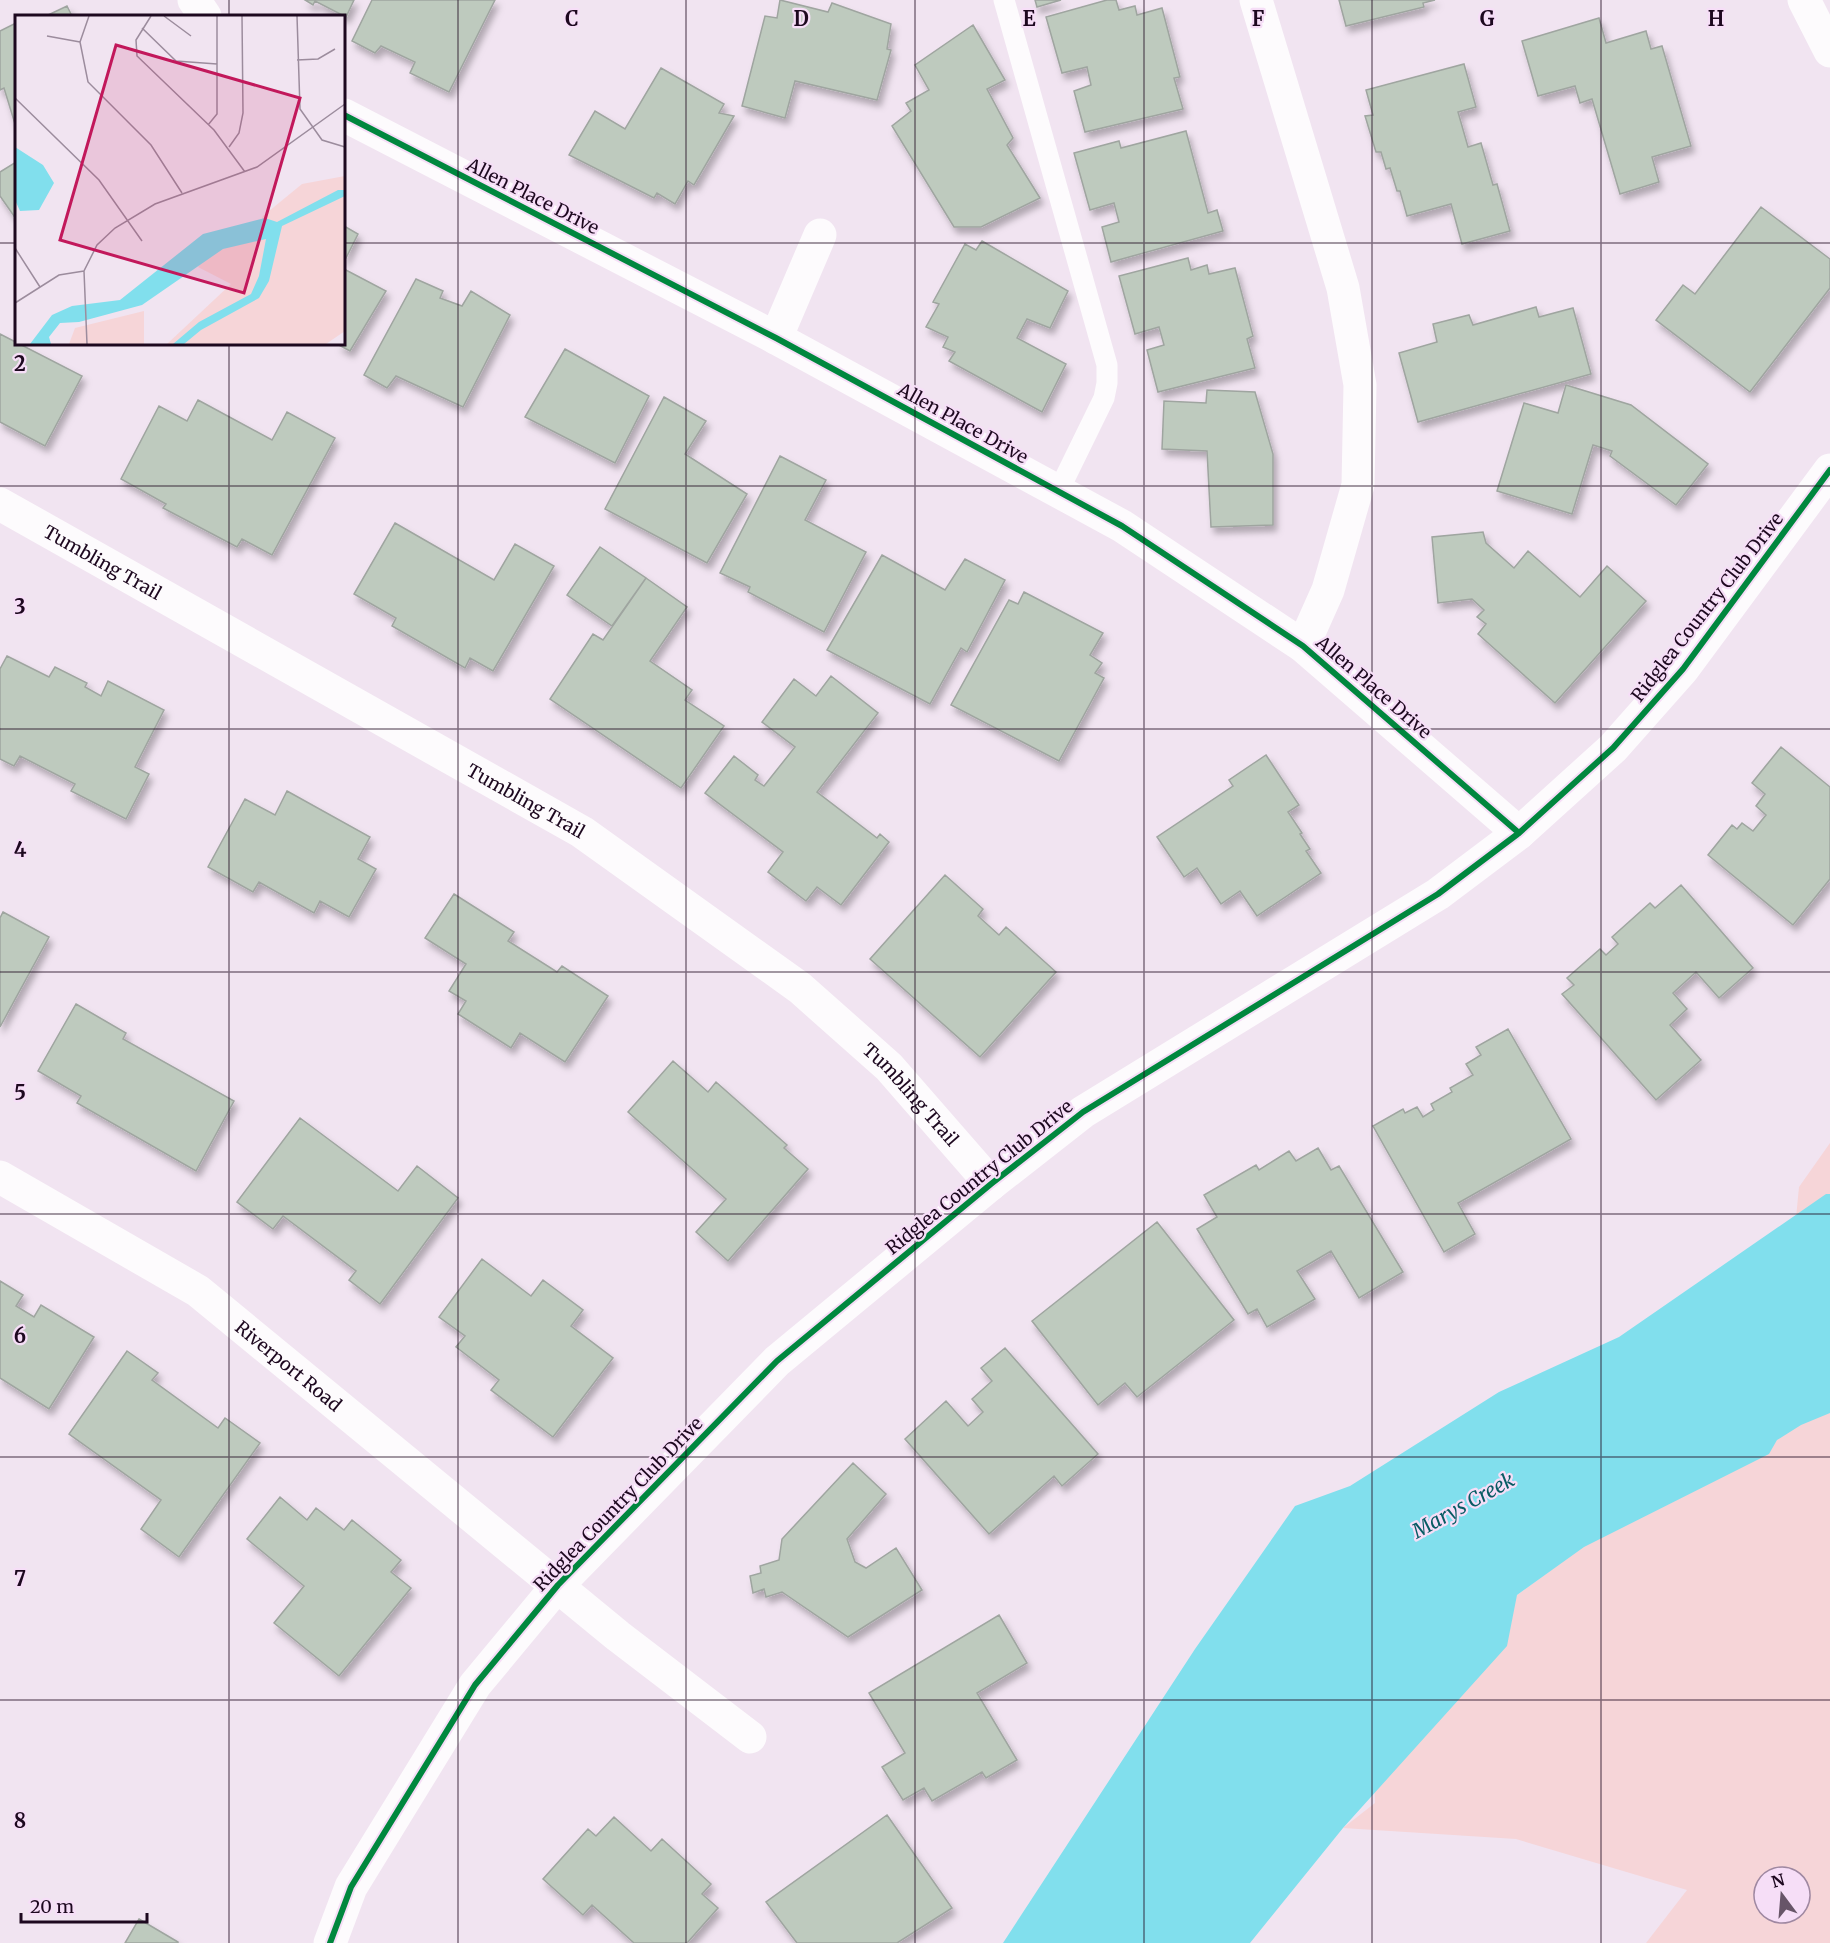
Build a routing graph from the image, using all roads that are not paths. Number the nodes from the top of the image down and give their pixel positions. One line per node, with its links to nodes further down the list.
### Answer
1 (195, 0): 5 (street)
2 (1004, 0): 11 (lane)
3 (1256, 0): 13 (street, Allen Place Drive)
4 (1804, 0): 6 (street)
5 (204, 15)
6 (1830, 51)
7 (345, 116): 9 (street, Allen Place Drive)
8 (820, 235): 9 (street)
9 (776, 338): 11 (street, Allen Place Drive)
10 (1830, 470): 14 (street, Ridglea Country Club Drive)
11 (1058, 492): 13 (street, Allen Place Drive)
12 (0, 504): 16 (street, Tumbling Trail)
13 (1304, 646): 14 (street, Allen Place Drive)
14 (1519, 833): 16 (street, Ridglea Country Club Drive)
15 (0, 1177): 17 (street, Riverport Road)
16 (991, 1184): 17 (street, Ridglea Country Club Drive)
17 (558, 1585): 18 (street, Ridglea Country Club Drive); 19 (street, Ridglea Country Club Drive)
18 (750, 1737)
19 (330, 1943)

